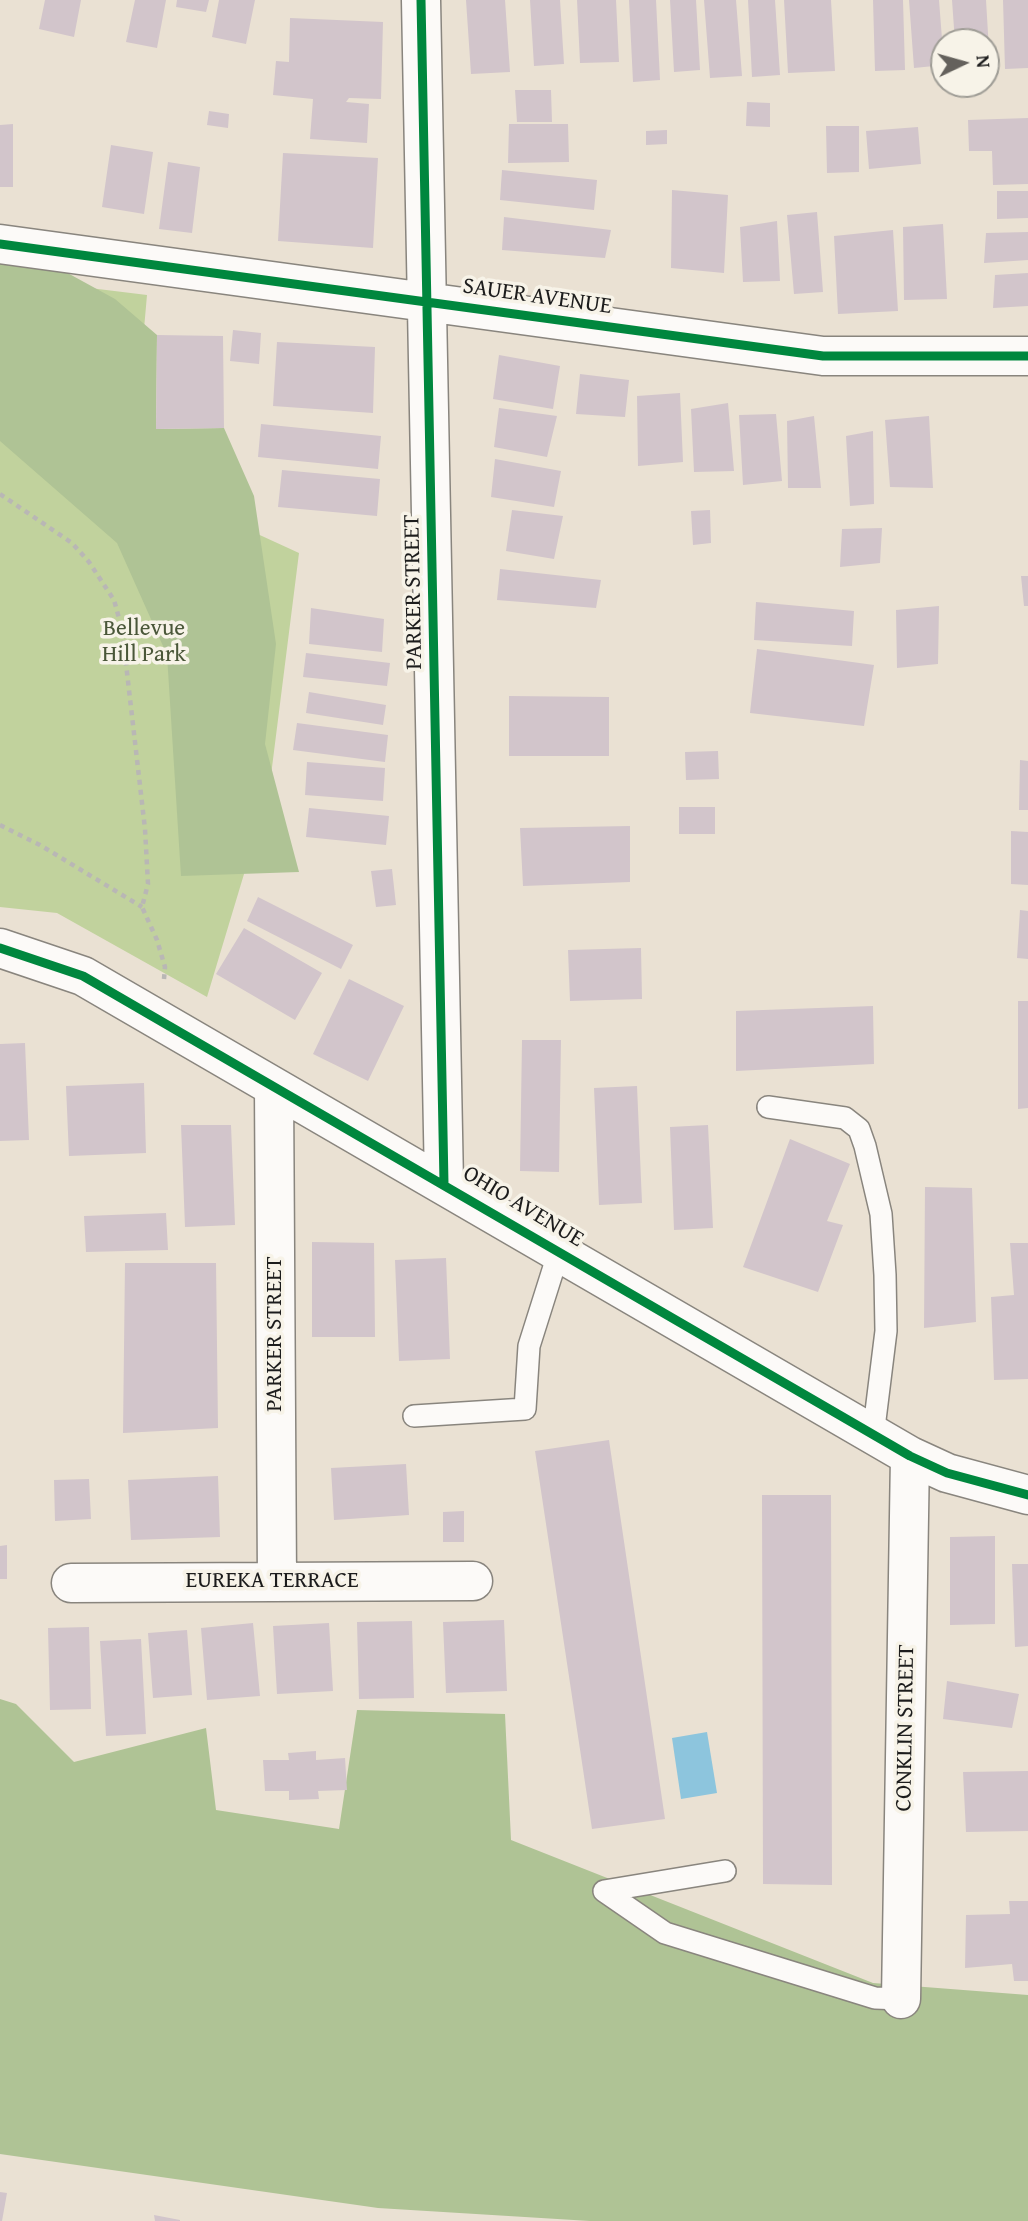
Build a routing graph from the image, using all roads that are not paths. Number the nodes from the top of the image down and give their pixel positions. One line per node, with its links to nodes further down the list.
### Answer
1 (421, 0): 3 (street, PARKER STREET)
2 (0, 244): 3 (street, SAUER AVENUE)
3 (428, 302): 4 (street, SAUER AVENUE); 8 (street, PARKER STREET)
4 (1028, 356)
5 (0, 948): 6 (street, OHIO AVENUE)
6 (274, 1088): 8 (street, OHIO AVENUE); 14 (street, PARKER STREET)
7 (768, 1107): 11 (lane)
8 (444, 1183): 9 (street, OHIO AVENUE)
9 (559, 1251): 10 (lane); 11 (street, OHIO AVENUE)
10 (414, 1416)
11 (873, 1436): 12 (street, OHIO AVENUE)
12 (910, 1456): 13 (street, OHIO AVENUE); 18 (street, CONKLIN STREET)
13 (1028, 1495)
14 (276, 1580): 15 (street, EUREKA TERRACE); 16 (street, EUREKA TERRACE)
15 (473, 1581)
16 (71, 1583)
17 (725, 1871): 18 (lane)
18 (901, 1999)

